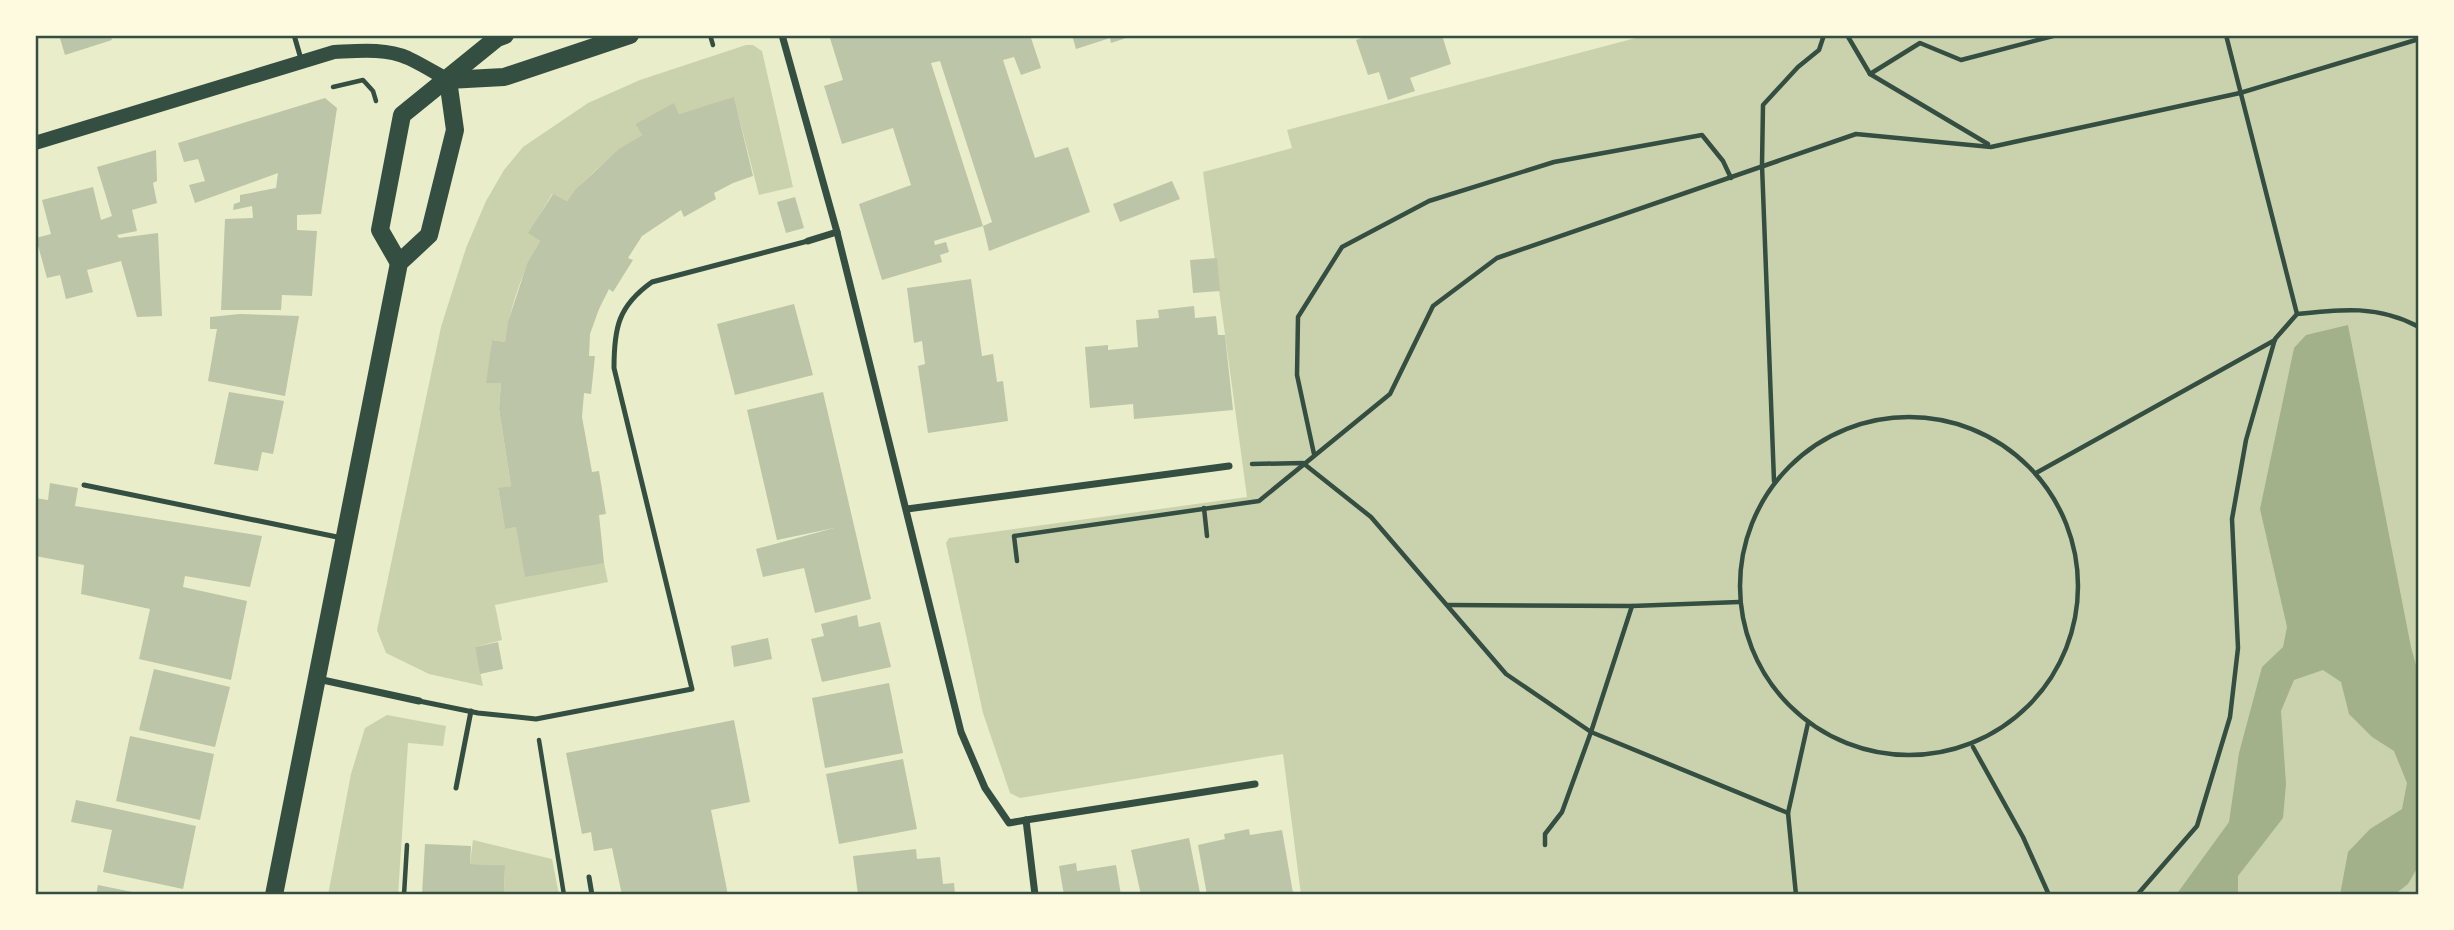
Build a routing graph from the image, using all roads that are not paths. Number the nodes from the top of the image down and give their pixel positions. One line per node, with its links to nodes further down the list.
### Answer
1 (293, 35): 5 (lane)
2 (505, 35): 6 (main road)
3 (630, 35): 6 (main road)
4 (782, 35): 8 (street)
5 (302, 62): 6 (main road); 7 (main road)
6 (447, 80): 10 (main road); 10 (main road)
7 (35, 143)
8 (837, 232): 9 (street); 13 (street)
9 (808, 241): 17 (lane)
10 (399, 263): 14 (main road)
11 (1229, 466): 13 (street)
12 (85, 485): 14 (lane)
13 (907, 509): 20 (street)
14 (345, 538): 15 (main road)
15 (317, 678): 16 (street); 22 (main road)
16 (419, 701): 17 (lane)
17 (471, 711): 19 (lane)
18 (1255, 784): 20 (street)
19 (456, 788)
20 (1026, 820): 24 (street)
21 (589, 877): 23 (lane)
22 (274, 895)
23 (592, 895)
24 (1035, 895)

